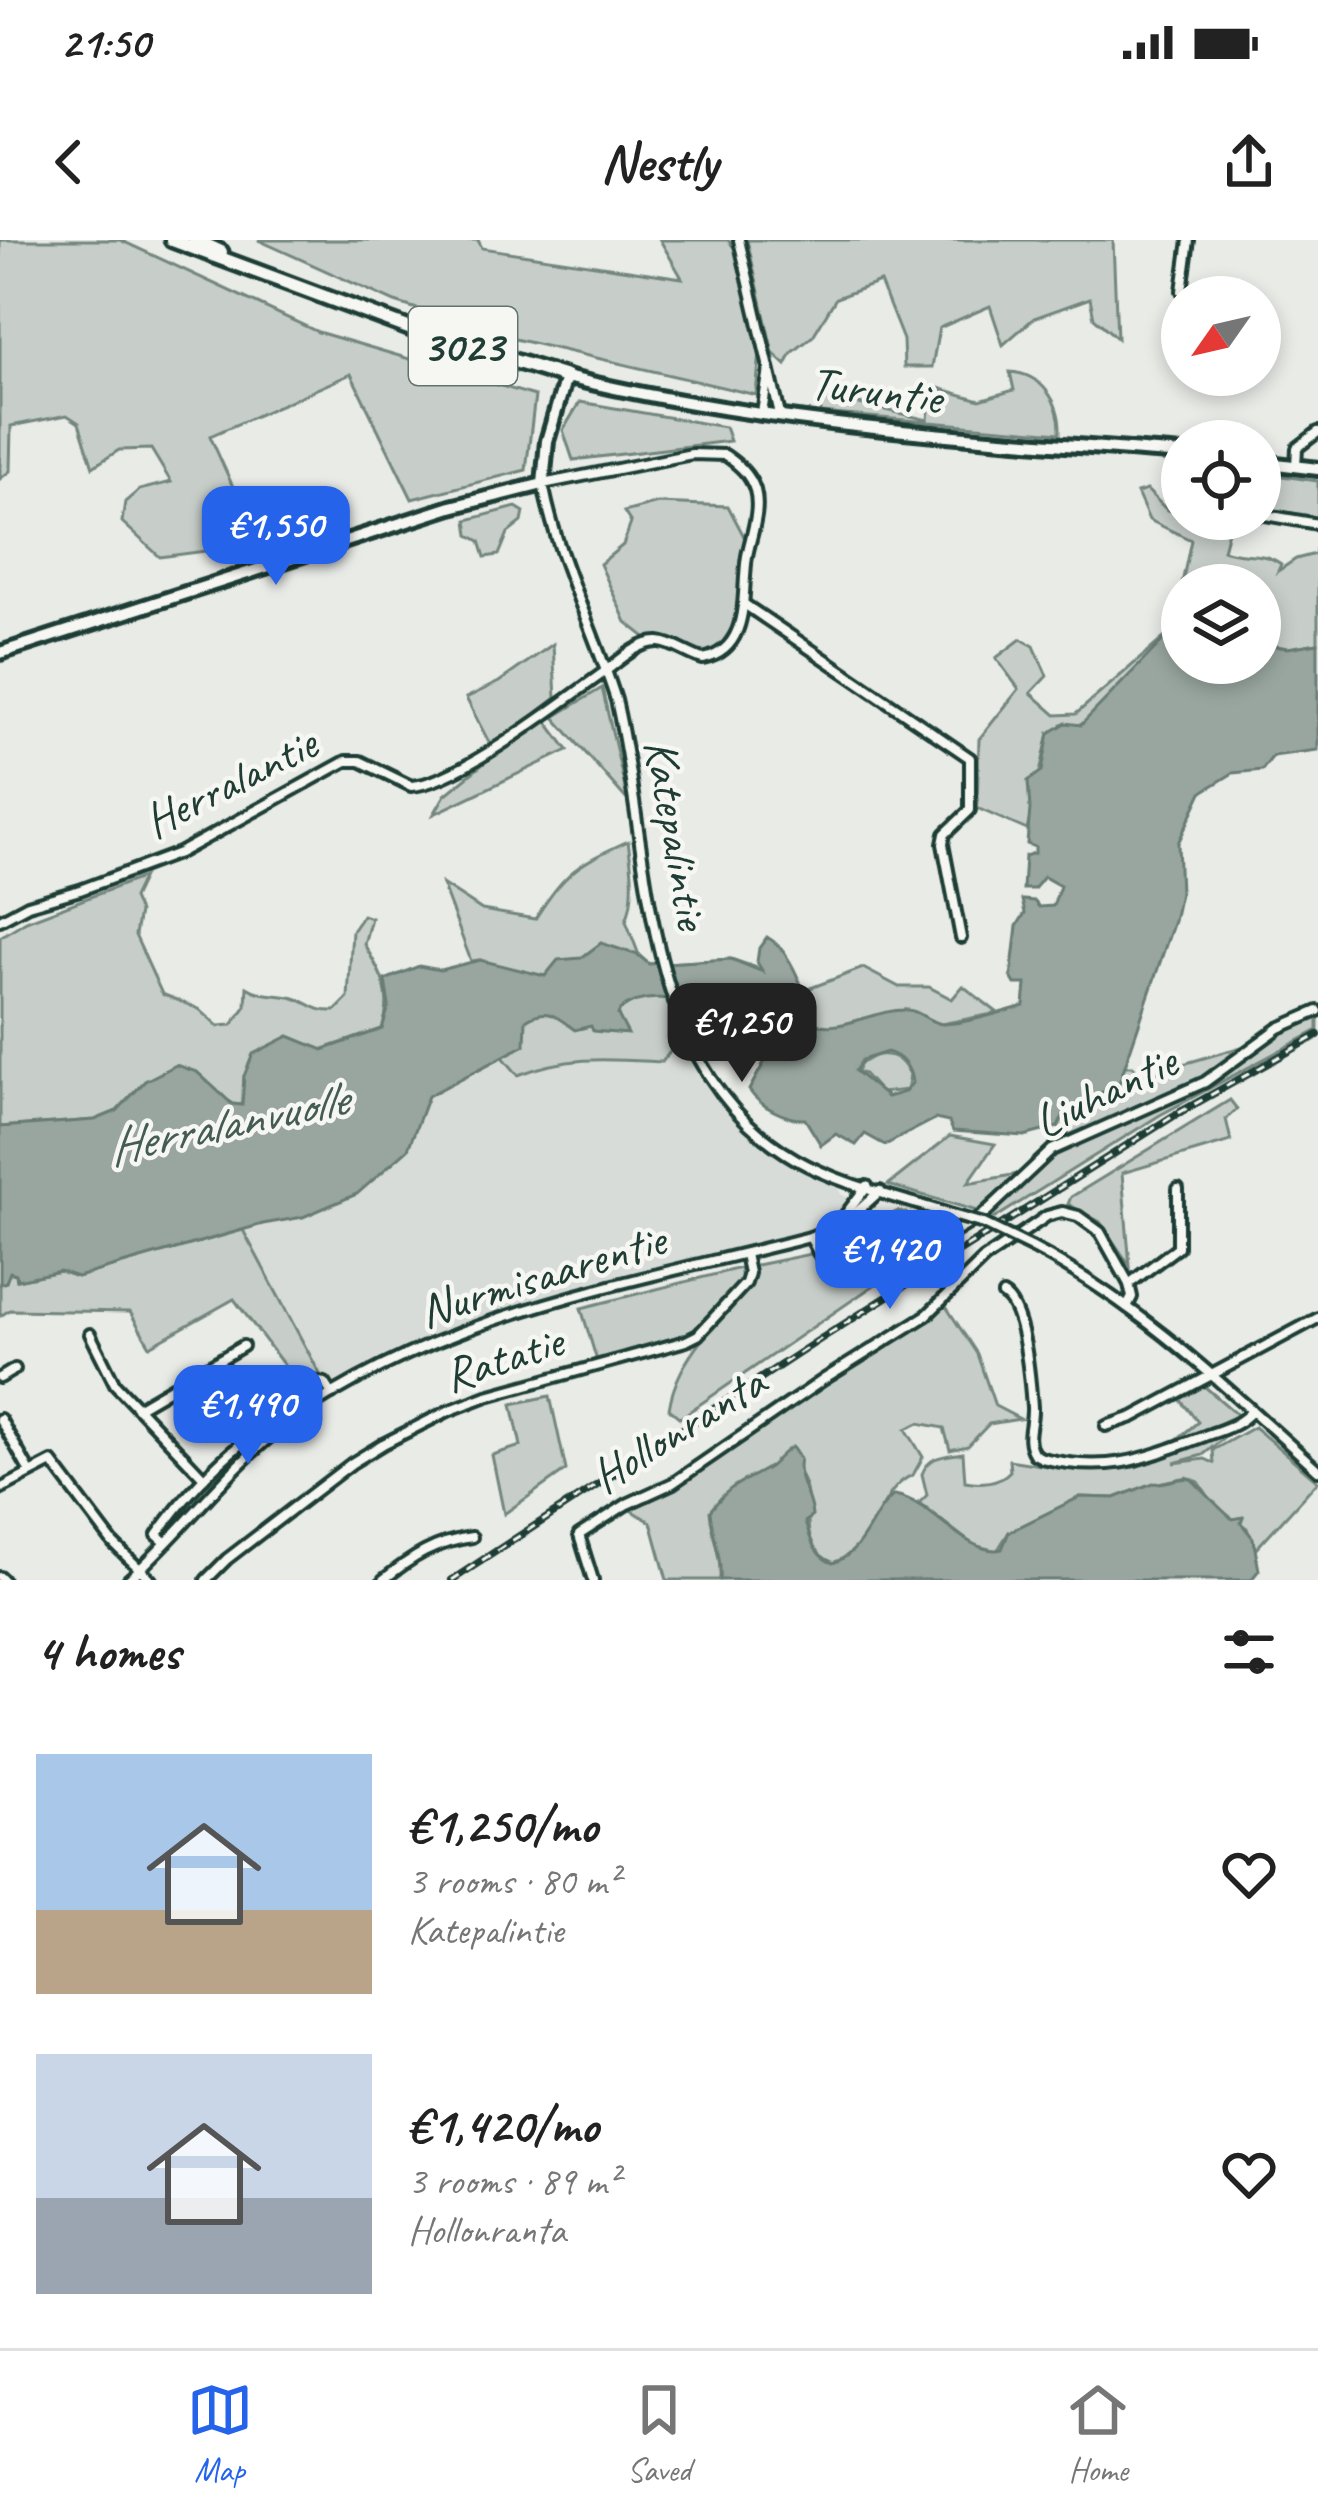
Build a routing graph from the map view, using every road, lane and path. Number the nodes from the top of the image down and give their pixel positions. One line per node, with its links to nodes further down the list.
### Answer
1 (172, 240): 6 (highway, 3023)
2 (195, 240): 6 (highway, 3023)
3 (1190, 240): 5 (street)
4 (744, 241): 7 (street)
5 (1184, 276)
6 (277, 278): 8 (highway, 3023)
7 (770, 368): 9 (street); 10 (street)
8 (566, 377): 9 (main road, Turuntie); 16 (main road, Katepalintie)
9 (762, 412): 10 (main road, Turuntie)
10 (780, 415): 12 (main road, Turuntie)
11 (1318, 433): 14 (street)
12 (1161, 452)
13 (1281, 464): 14 (main road)
14 (1296, 466): 15 (main road)
15 (1318, 470)
16 (543, 484): 19 (street); 20 (main road); 21 (street, Katepalintie)
17 (1281, 518): 18 (street)
18 (1318, 524)
19 (744, 604): 21 (street); 23 (street)
20 (0, 653)
21 (606, 671): 22 (street, Herralantie); 25 (street, Katepalintie)
22 (0, 920)
23 (962, 938)
24 (1318, 1011): 29 (street, Liuhantie)
25 (866, 1186): 27 (street, Katepalintie); 28 (street)
26 (1178, 1189): 31 (street)
27 (880, 1191): 28 (street, Nurmisaarentie); 33 (street, Katepalintie, bridge)
28 (838, 1226): 29 (street, Nurmisaarentie)
29 (810, 1237): 30 (street, Nurmisaarentie)
30 (745, 1254): 40 (street, Nurmisaarentie); 54 (street, Ratatie)
31 (1129, 1284): 33 (street); 56 (street, Hollonranta)
32 (1004, 1295): 42 (street)
33 (1127, 1307): 38 (street, Katepalintie)
34 (1318, 1318): 38 (street)
35 (90, 1334): 41 (street)
36 (243, 1346): 41 (street)
37 (16, 1369): 39 (street)
38 (1210, 1374): 42 (street, Katepalintie); 44 (street)
39 (0, 1378)
40 (332, 1394): 47 (street); 50 (street, Nurmisaarentie)
41 (136, 1408): 47 (street)
42 (1252, 1412): 45 (street, Katepalintie)
43 (0, 1419): 46 (street)
44 (1106, 1426)
45 (1318, 1470)
46 (30, 1472): 48 (street); 51 (street)
47 (204, 1478): 50 (street)
48 (0, 1489)
49 (472, 1537): 55 (street)
50 (165, 1543): 51 (street, Nurmisaarentie)
51 (140, 1569): 52 (street, Nurmisaarentie); 53 (street)
52 (128, 1580)
53 (151, 1580)
54 (206, 1580)
55 (383, 1580)
56 (593, 1580)

